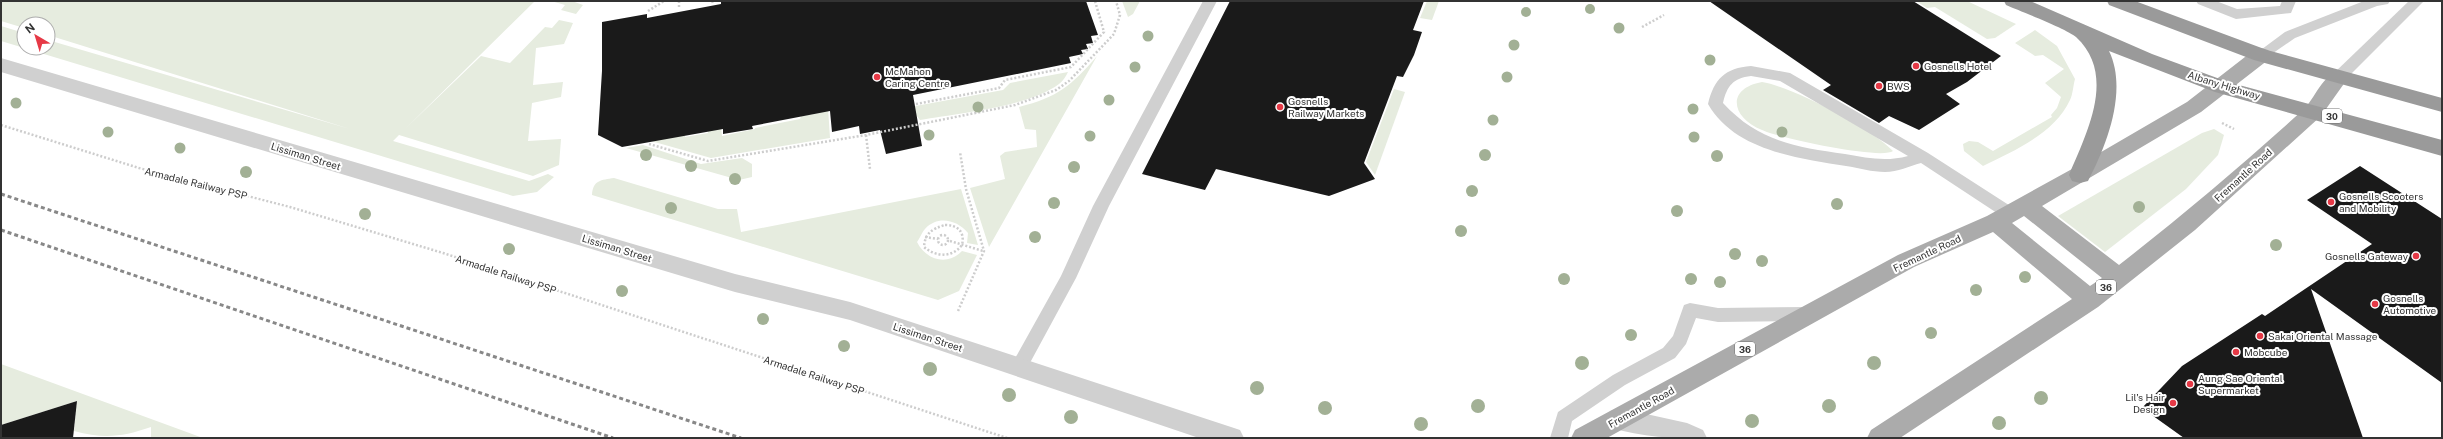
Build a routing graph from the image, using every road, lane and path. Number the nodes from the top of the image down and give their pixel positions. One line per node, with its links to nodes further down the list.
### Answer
1 (664, 1): 13 (path)
2 (679, 1): 12 (path)
3 (1095, 1): 21 (path)
4 (1116, 1): 27 (path)
5 (1210, 1): 44 (lane)
6 (2013, 1): 16 (highway, Albany Highway / 30)
7 (2116, 1): 17 (highway)
8 (2203, 1): 9 (lane)
9 (2289, 1)
10 (2377, 1): 17 (lane)
11 (2417, 1): 19 (lane)
12 (679, 9)
13 (648, 11)
14 (1664, 15): 15 (path)
15 (1642, 27)
16 (2082, 31): 20 (highway, Albany Highway / 30); 33 (highway)
17 (2261, 55): 19 (highway); 20 (main road, Fremantle Road / 36)
18 (1, 65): 44 (street, Lissiman Street)
19 (2338, 78): 22 (highway); 23 (main road, Fremantle Road / 36)
20 (2222, 87): 23 (highway, Albany Highway / 30); 33 (main road, Fremantle Road / 36)
21 (916, 104)
22 (2442, 105)
23 (2314, 111): 29 (highway, Albany Highway / 30); 40 (main road, Fremantle Road / 36)
24 (2215, 119): 26 (path)
25 (1, 125): 46 (path, Armadale Railway PSP)
26 (2234, 129)
27 (866, 135): 28 (path); 32 (path)
28 (649, 144)
29 (2442, 148)
30 (960, 152): 39 (path)
31 (1924, 157): 31 (lane); 34 (lane)
32 (870, 169)
33 (2080, 175): 34 (main road, Fremantle Road / 36)
34 (2009, 213): 40 (main road); 41 (main road); 43 (main road, Fremantle Road / 36)
35 (925, 237): 36 (path); 38 (path); 38 (path)
36 (938, 239): 37 (path); 37 (path)
37 (950, 241): 38 (path)
38 (962, 245): 39 (path)
39 (984, 251): 42 (path)
40 (2119, 278): 41 (main road, Fremantle Road / 36)
41 (2090, 300): 51 (main road, Fremantle Road / 36)
42 (958, 311)
43 (1808, 314): 45 (main road, Fremantle Road / 36); 48 (lane)
44 (1019, 367): 47 (street, Lissiman Street)
45 (1619, 419): 49 (main road, Fremantle Road / 36); 50 (street)
46 (1007, 438)
47 (1231, 438)
48 (1559, 438)
49 (1584, 438)
50 (1694, 438)
51 (1880, 438)

